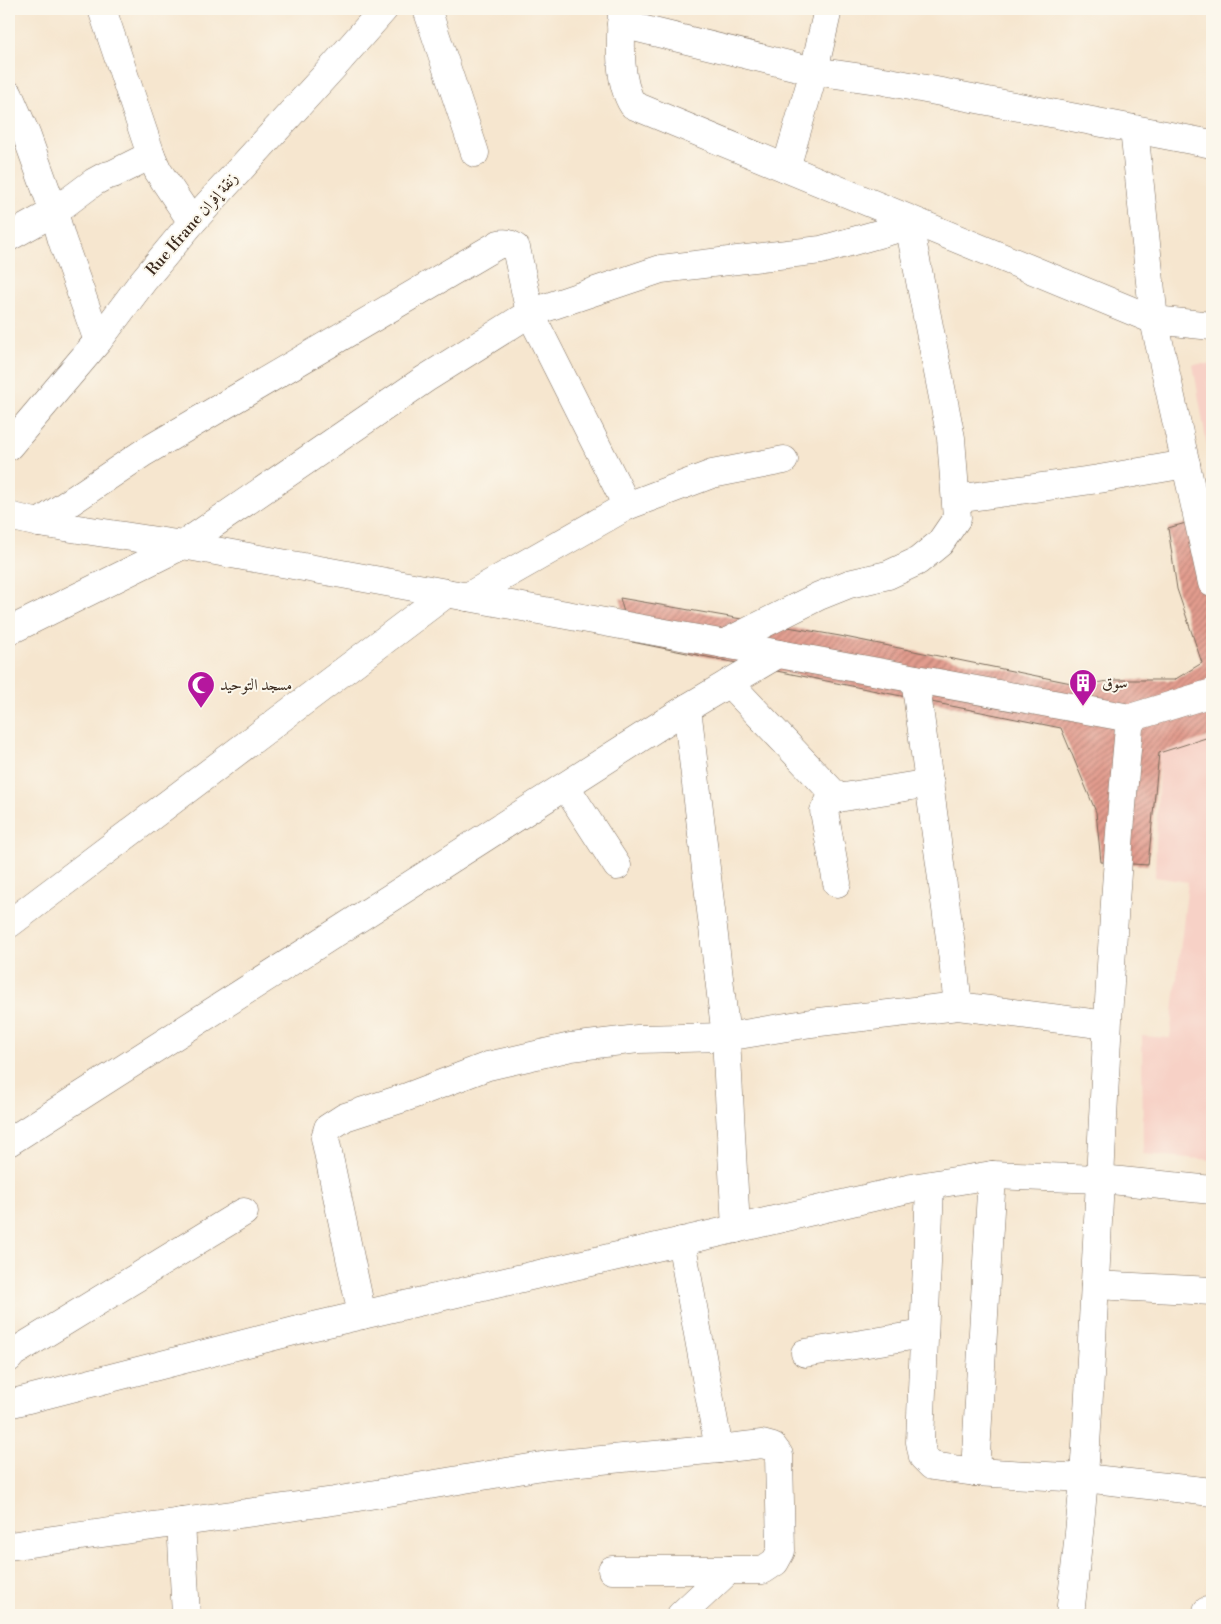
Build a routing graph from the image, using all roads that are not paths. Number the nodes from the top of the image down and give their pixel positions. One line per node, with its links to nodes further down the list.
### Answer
1 (102, 9): 11 (street)
2 (384, 9): 14 (street, Rue Ifrane زنقة إفران)
3 (427, 9): 10 (street)
4 (828, 9): 6 (street)
5 (622, 17): 6 (street); 12 (street)
6 (814, 70): 8 (street); 12 (street)
7 (9, 95): 13 (street)
8 (1134, 129): 9 (street); 18 (street)
9 (1212, 144)
10 (475, 153)
11 (151, 154): 13 (street); 14 (street)
12 (786, 168): 15 (street)
13 (54, 212): 16 (street); 20 (street)
14 (192, 222): 20 (street, Rue Ifrane زنقة إفران)
15 (914, 224): 17 (street); 18 (street); 24 (street)
16 (9, 237)
17 (530, 313): 25 (street); 27 (street); 28 (street)
18 (1154, 320): 19 (street); 23 (street)
19 (1212, 326)
20 (98, 341): 21 (street, Rue Ifrane زنقة إفران)
21 (9, 446)
22 (784, 460): 25 (street)
23 (1186, 464): 24 (street); 29 (street)
24 (956, 499): 32 (street)
25 (627, 506): 30 (street)
26 (9, 516): 27 (street)
27 (39, 523): 28 (street)
28 (183, 546): 30 (street); 31 (street)
29 (1212, 583)
30 (457, 595): 32 (street); 44 (street)
31 (9, 631)
32 (723, 644): 33 (street)
33 (778, 654): 34 (street); 35 (street)
34 (915, 679): 38 (street); 39 (street)
35 (729, 683): 37 (street); 41 (street)
36 (1212, 693): 38 (street)
37 (687, 708): 40 (street); 47 (street)
38 (1130, 718): 46 (street)
39 (930, 783): 41 (street); 45 (street)
40 (566, 787): 42 (street); 48 (street)
41 (838, 798): 43 (street)
42 (617, 866)
43 (837, 883)
44 (9, 924)
45 (958, 1006): 46 (street); 47 (street)
46 (1107, 1025): 50 (street)
47 (726, 1037): 54 (street); 58 (street)
48 (9, 1142)
49 (992, 1175): 50 (street); 51 (street); 64 (street)
50 (1101, 1179): 52 (street); 56 (street)
51 (930, 1186): 54 (street); 59 (street)
52 (1212, 1190)
53 (244, 1212): 61 (street)
54 (736, 1229): 55 (street)
55 (681, 1242): 58 (street); 63 (street)
56 (1095, 1285): 57 (street); 65 (street)
57 (1212, 1291)
58 (362, 1315): 62 (street)
59 (924, 1334): 60 (street); 64 (street)
60 (805, 1353)
61 (9, 1358)
62 (9, 1404)
63 (719, 1449): 67 (street); 70 (street)
64 (975, 1472): 65 (street)
65 (1084, 1478): 66 (street); 73 (street)
66 (1212, 1492)
67 (181, 1522): 68 (street); 71 (street)
68 (9, 1546)
69 (612, 1570): 70 (street)
70 (729, 1570): 72 (street)
71 (186, 1615)
72 (681, 1615)
73 (1070, 1615)

